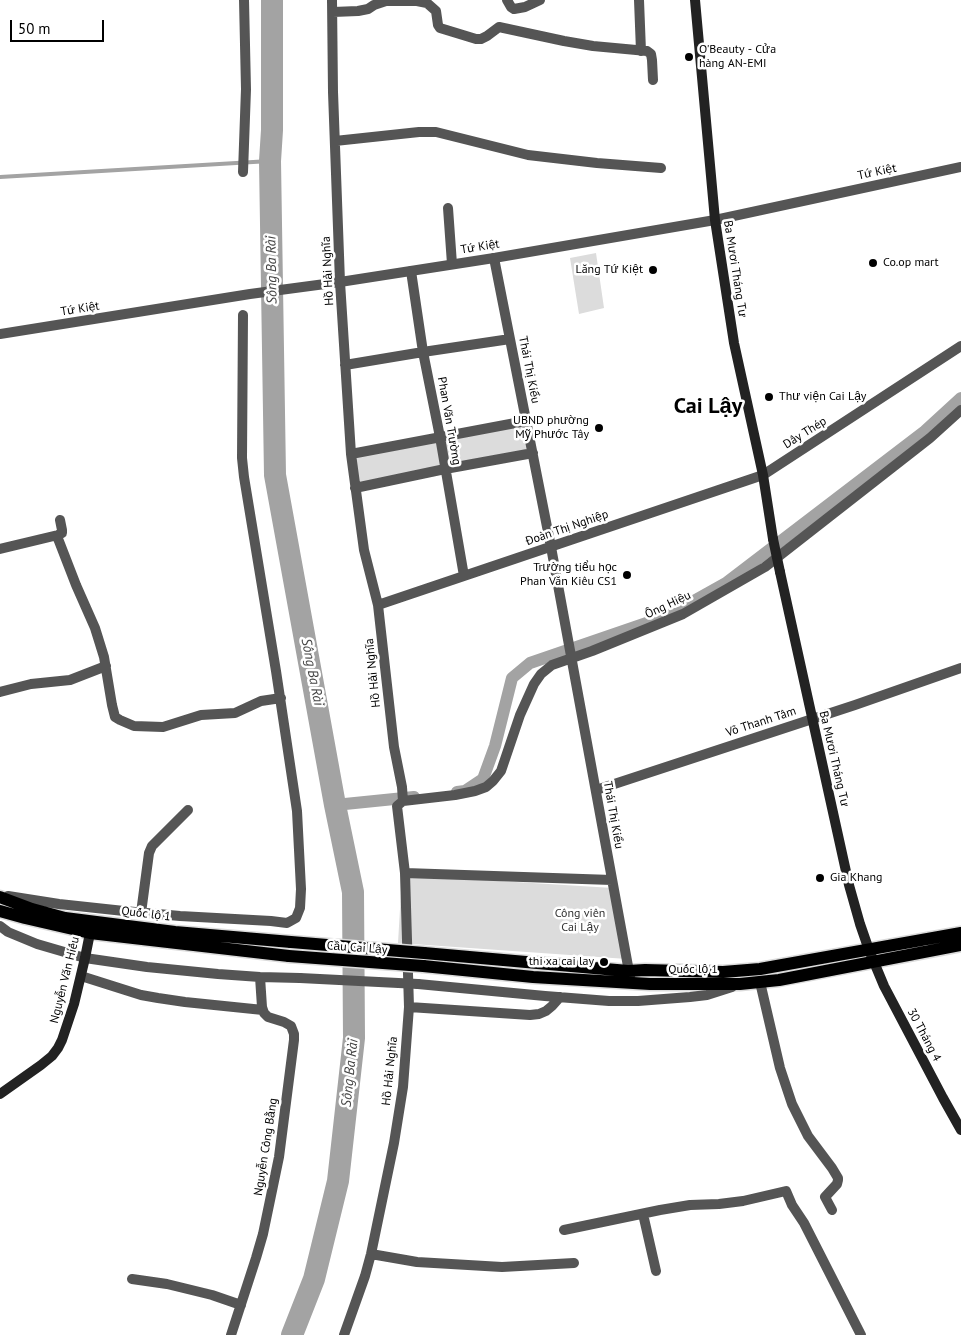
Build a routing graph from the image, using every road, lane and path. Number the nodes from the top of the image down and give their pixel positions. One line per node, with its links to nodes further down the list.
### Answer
1 (244, 0): 13 (street)
2 (332, 0): 7 (street, Hồ Hải Nghĩa)
3 (507, 0): 4 (street)
4 (540, 0)
5 (639, 0): 8 (street)
6 (695, 0): 15 (main road, Ba Mươi Tháng Tư)
7 (332, 12): 8 (street); 10 (street, Hồ Hải Nghĩa)
8 (641, 51): 9 (street)
9 (652, 80)
10 (335, 141): 12 (street); 19 (street, Hồ Hải Nghĩa)
11 (961, 167): 15 (street, Tứ Kiệt)
12 (662, 168)
13 (243, 172)
14 (448, 208): 17 (street)
15 (715, 220): 16 (street, Tứ Kiệt); 32 (main road, Ba Mươi Tháng Tư)
16 (494, 258): 17 (street, Tứ Kiệt); 22 (street, Thái Thị Kiểu)
17 (452, 264): 18 (street, Tứ Kiệt)
18 (411, 271): 19 (street, Tứ Kiệt); 24 (street, Phan Văn Trường)
19 (340, 282): 21 (street, Tứ Kiệt); 25 (street, Hồ Hải Nghĩa)
20 (243, 315): 44 (street)
21 (0, 334)
22 (510, 339): 24 (street); 27 (street, Thái Thị Kiểu)
23 (961, 346): 32 (street, Dây Thép)
24 (423, 352): 25 (street); 28 (street, Phan Văn Trường)
25 (345, 366): 30 (street, Hồ Hải Nghĩa)
26 (961, 410): 40 (street, Ông Hiệu)
27 (526, 421): 28 (street); 29 (street, Thái Thị Kiểu)
28 (440, 437): 30 (street); 31 (street, Phan Văn Trường)
29 (533, 453): 31 (street); 36 (street, Thái Thị Kiểu)
30 (351, 454): 33 (street, Hồ Hải Nghĩa)
31 (445, 469): 33 (street); 38 (street, Phan Văn Trường)
32 (763, 475): 36 (street, Đoàn Thị Nghiệp); 45 (main road, Ba Mươi Tháng Tư, bridge)
33 (355, 488): 39 (street, Hồ Hải Nghĩa)
34 (60, 520): 35 (street)
35 (57, 536): 37 (street); 41 (street)
36 (551, 547): 38 (street, Đoàn Thị Nghiệp); 40 (street, Thái Thị Kiểu)
37 (0, 550)
38 (464, 576): 39 (street, Đoàn Thị Nghiệp)
39 (378, 605): 47 (street, Hồ Hải Nghĩa)
40 (572, 656): 46 (street, Thái Thị Kiểu); 47 (street, Ông Hiệu)
41 (106, 666): 43 (street); 44 (street)
42 (961, 668): 45 (street, Võ Thanh Tâm)
43 (0, 692)
44 (280, 698): 53 (street)
45 (812, 719): 46 (street, Võ Thanh Tâm); 59 (main road, Ba Mươi Tháng Tư)
46 (596, 790): 50 (street, Thái Thị Kiểu)
47 (403, 801): 49 (street, Hồ Hải Nghĩa)
48 (188, 810): 53 (street)
49 (405, 873): 50 (street); 70 (street, Hồ Hải Nghĩa)
50 (612, 880): 65 (street, Thái Thị Kiểu)
51 (0, 896): 53 (street); 57 (main road, Quốc lộ 1)
52 (0, 911): 55 (main road)
53 (141, 913)
54 (0, 926): 61 (street)
55 (90, 933): 61 (main road, Nguyễn Văn Hiếu); 63 (main road, Cầu Cai Lậy, bridge)
56 (961, 933): 59 (main road, Quốc lộ 1)
57 (291, 942): 60 (main road, Cầu Cai Lậy, bridge)
58 (961, 945): 62 (main road, Quốc lộ 1)
59 (869, 950): 62 (main road, 30 Tháng 4); 65 (main road, Quốc lộ 1)
60 (424, 953): 65 (main road, Quốc lộ 1)
61 (86, 958): 64 (main road, Nguyễn Văn Hiếu); 66 (street)
62 (874, 962): 67 (main road, Quốc lộ 1); 73 (main road, 30 Tháng 4)
63 (422, 966): 65 (main road, Quốc lộ 1)
64 (81, 976): 71 (street); 72 (main road, Nguyễn Văn Hiếu)
65 (630, 976): 68 (main road, Quốc lộ 1)
66 (260, 977): 69 (street, bridge); 71 (street)
67 (760, 982): 68 (main road, Quốc lộ 1); 74 (street)
68 (740, 984): 69 (street)
69 (560, 997): 70 (street)
70 (409, 1008): 77 (street, Hồ Hải Nghĩa)
71 (263, 1010): 81 (street, Nguyễn Công Bằng)
72 (0, 1094)
73 (961, 1130)
74 (832, 1210)
75 (643, 1214): 76 (street); 79 (street); 84 (street)
76 (564, 1230)
77 (371, 1254): 78 (street); 83 (street, Hồ Hải Nghĩa)
78 (574, 1263)
79 (656, 1271)
80 (132, 1279): 81 (street)
81 (241, 1305): 82 (street, Nguyễn Công Bằng)
82 (231, 1335)
83 (344, 1335)
84 (861, 1335)

